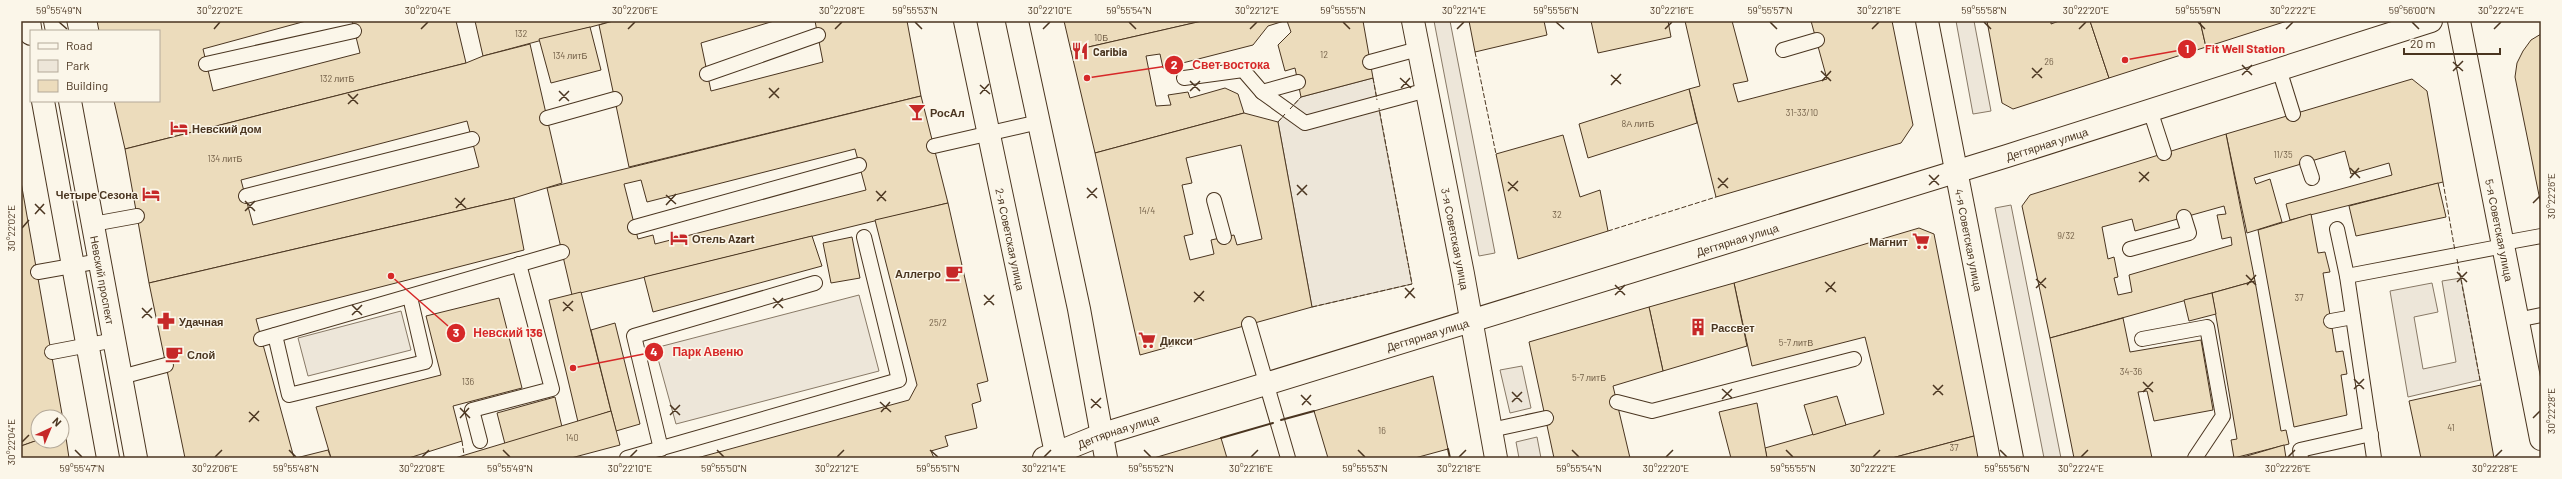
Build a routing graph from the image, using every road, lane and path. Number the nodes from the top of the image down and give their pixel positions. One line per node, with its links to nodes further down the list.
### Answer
1 (965, 21): 27 (street, 2-я Советская улица)
2 (1017, 21): 26 (street)
3 (1413, 21): 10 (street, 3-я Советская улица)
4 (1926, 21): 33 (street, 4-я Советская улица)
5 (2431, 21): 14 (street, Дегтярная улица)
6 (2459, 21): 45 (street, 5-я Советская улица)
7 (354, 31): 13 (lane)
8 (818, 35): 15 (lane)
9 (1816, 40): 11 (lane)
10 (1418, 49): 12 (lane); 18 (street, 3-я Советская улица)
11 (1783, 50)
12 (1370, 62)
13 (206, 64)
14 (2279, 69): 23 (street, Дегтярная улица); 24 (lane)
15 (707, 74)
16 (1184, 78): 19 (lane)
17 (1298, 82): 19 (lane)
18 (1427, 90): 19 (lane); 59 (street, 3-я Советская улица)
19 (1262, 92)
20 (615, 99): 25 (lane)
21 (43, 102): 50 (street)
22 (70, 102): 39 (street, Невский проспект)
23 (2150, 110): 30 (lane); 33 (street, Дегтярная улица)
24 (2293, 114)
25 (547, 118)
26 (1039, 122): 27 (lane); 75 (street)
27 (989, 132): 29 (lane); 80 (street, 2-я Советская улица)
28 (472, 139): 35 (lane)
29 (934, 146)
30 (2164, 154)
31 (2307, 163): 34 (lane)
32 (860, 166): 40 (lane)
33 (1957, 171): 59 (street, Дегтярная улица); 87 (street, 4-я Советская улица)
34 (2312, 178)
35 (246, 196)
36 (1214, 200): 44 (lane)
37 (137, 216): 39 (lane)
38 (2184, 217): 46 (lane)
39 (93, 224): 48 (street, Невский проспект)
40 (635, 227)
41 (2337, 229): 52 (lane)
42 (2541, 236): 45 (lane)
43 (864, 237): 79 (lane)
44 (1224, 237)
45 (2503, 245): 52 (lane); 57 (street, 5-я Советская улица)
46 (2130, 250)
47 (562, 252): 49 (lane)
48 (100, 261): 50 (lane); 64 (street, Невский проспект)
49 (519, 264): 54 (lane); 78 (lane)
50 (73, 266): 51 (lane); 65 (street)
51 (38, 272)
52 (2347, 276): 56 (lane)
53 (815, 283): 79 (lane)
54 (410, 297): 61 (lane); 61 (lane)
55 (2541, 315): 57 (lane)
56 (2353, 317): 58 (lane); 76 (lane)
57 (2518, 320): 70 (street, 5-я Советская улица)
58 (2331, 321)
59 (1470, 322): 71 (street, Дегтярная улица); 74 (street, 3-я Советская улица)
60 (1249, 324): 71 (lane)
61 (275, 335): 62 (lane)
62 (261, 339)
63 (2142, 339): 88 (lane)
64 (115, 340): 65 (lane); 69 (street, Невский проспект)
65 (88, 345): 66 (lane); 81 (street)
66 (52, 352)
67 (1854, 359): 72 (lane)
68 (166, 365): 69 (lane)
69 (121, 377): 82 (street, Невский проспект)
70 (2535, 378): 77 (street, 5-я Советская улица)
71 (1266, 385): 75 (street, Дегтярная улица); 85 (lane)
72 (1617, 402)
73 (1546, 418): 74 (lane)
74 (1491, 430): 86 (street, 3-я Советская улица)
75 (1103, 434): 80 (street, Дегтярная улица); 84 (street)
76 (2371, 434): 89 (lane); 90 (lane)
77 (2541, 439)
78 (480, 441)
79 (661, 449): 83 (lane)
80 (1052, 457)
81 (108, 458)
82 (136, 458)
83 (627, 458)
84 (1106, 458)
85 (1288, 458)
86 (1496, 458)
87 (2012, 458)
88 (2195, 458)
89 (2301, 458)
90 (2374, 458)

